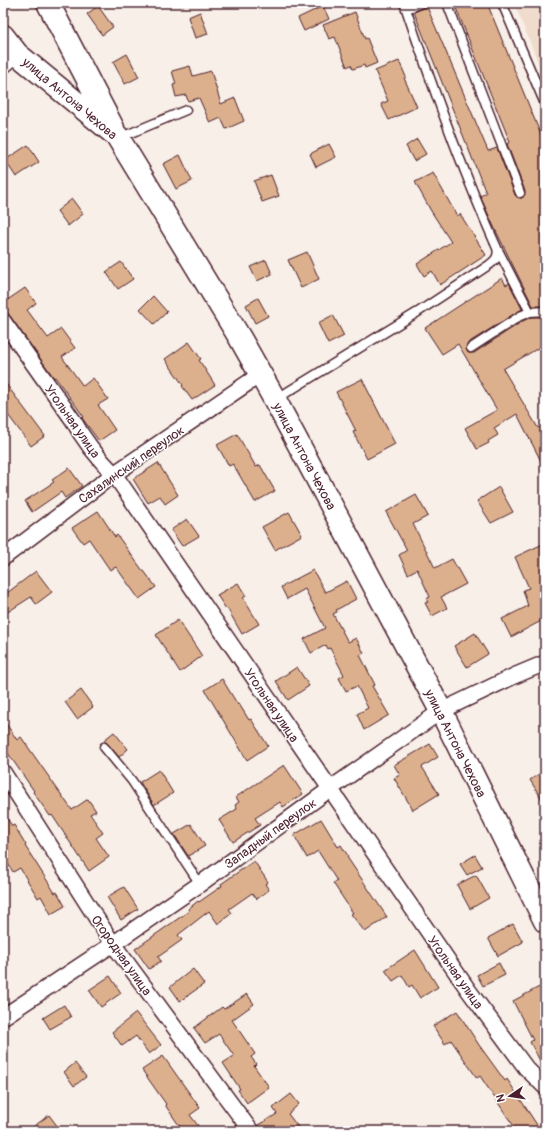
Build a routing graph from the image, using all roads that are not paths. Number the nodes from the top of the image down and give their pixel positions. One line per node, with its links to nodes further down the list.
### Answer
1 (422, 3): 5 (lane)
2 (447, 3): 11 (lane)
3 (502, 3): 8 (lane)
4 (52, 6): 10 (street)
5 (405, 6): 12 (lane)
6 (3, 36): 7 (street, улица Антона Чехова)
7 (10, 60): 10 (street, улица Антона Чехова)
8 (545, 104)
9 (186, 110): 10 (lane)
10 (118, 137): 17 (street, улица Антона Чехова)
11 (520, 193)
12 (497, 248): 14 (lane); 18 (lane)
13 (545, 311): 14 (lane)
14 (530, 312): 16 (lane)
15 (3, 322): 19 (street, Угольная улица)
16 (471, 348)
17 (261, 374): 18 (street, улица Антона Чехова); 19 (street, Сахалинский переулок)
18 (275, 400): 22 (street, улица Антона Чехова)
19 (114, 474): 20 (street, Сахалинский переулок); 25 (street, Угольная улица)
20 (3, 558)
21 (545, 663): 22 (street, Западный переулок)
22 (441, 711): 25 (street, Западный переулок); 27 (street, улица Антона Чехова)
23 (104, 747): 26 (lane)
24 (3, 772): 28 (street, Огородная улица)
25 (330, 789): 26 (street, Западный переулок); 30 (street, Угольная улица)
26 (200, 884): 28 (street, Западный переулок)
27 (545, 921)
28 (113, 944): 29 (street, Западный переулок); 31 (street, Огородная улица)
29 (3, 1017)
30 (545, 1087)
31 (251, 1131)

